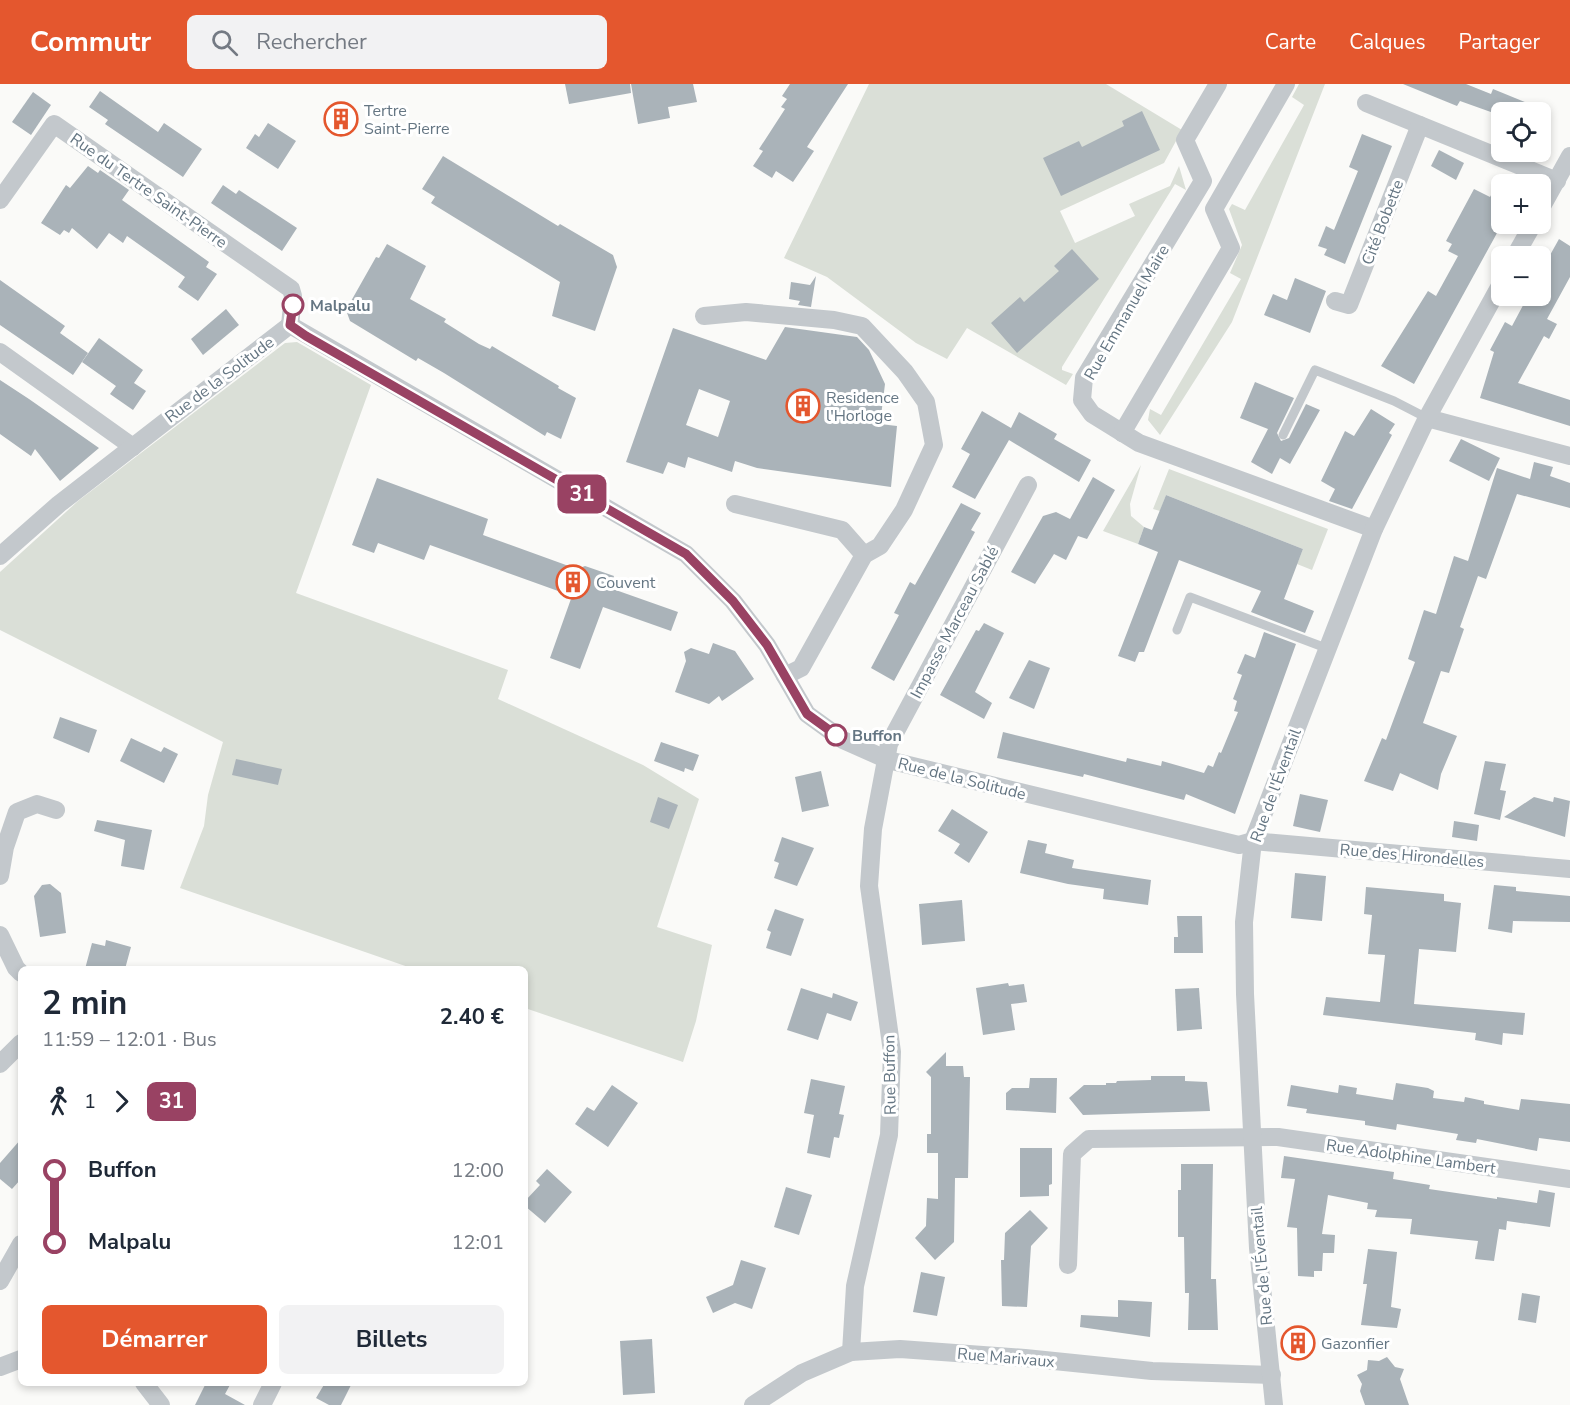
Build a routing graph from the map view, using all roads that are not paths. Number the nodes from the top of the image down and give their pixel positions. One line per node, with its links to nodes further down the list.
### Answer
1 (1218, 84): 6 (street)
2 (1286, 84): 10 (street)
3 (1366, 103): 4 (street)
4 (1420, 125): 7 (street); 11 (street, Cité Bobette)
5 (1570, 156): 7 (street)
6 (1203, 181): 10 (street); 17 (street, Rue Emmanuel Maire)
7 (1557, 181): 8 (street)
8 (1551, 191)
9 (0, 200): 14 (street, Rue du Tertre Saint-Pierre)
10 (1215, 209): 17 (street)
11 (1335, 301)
12 (1491, 302): 16 (street, Rue de l'Éventail)
13 (704, 316): 24 (street)
14 (290, 325): 19 (street, Rue de la Solitude); 28 (street, Rue de la Solitude)
15 (0, 352): 19 (street)
16 (1427, 418): 18 (lane); 20 (street); 23 (street, Rue de l'Éventail)
17 (1122, 433): 23 (street, Rue Emmanuel Maire)
18 (1283, 435)
19 (133, 447): 25 (street, Rue de la Solitude)
20 (1570, 456)
21 (1028, 485): 29 (street, Impasse Marceau Sablé)
22 (735, 504): 24 (street)
23 (1374, 528): 27 (street, Rue de l'Éventail)
24 (864, 555): 28 (street)
25 (0, 556)
26 (1177, 630): 27 (lane)
27 (1326, 648): 31 (street, Rue de l'Éventail)
28 (784, 676): 29 (street, Rue de la Solitude)
29 (888, 760): 31 (street, Rue de la Solitude); 43 (street, Rue Buffon)
30 (56, 810): 33 (street)
31 (1253, 841): 32 (street, Rue des Hirondelles); 38 (street, Rue de l'Éventail)
32 (1570, 869)
33 (0, 876)
34 (0, 935): 35 (street)
35 (18, 970)
36 (18, 1046): 37 (street)
37 (0, 1064)
38 (1252, 1138): 39 (street, Rue Adolphine Lambert); 41 (street, Rue Adolphine Lambert); 44 (street, Rue de l'Éventail)
39 (1570, 1179)
40 (18, 1249): 42 (street)
41 (1068, 1265)
42 (0, 1281)
43 (851, 1352): 44 (street, Rue Marivaux); 50 (street, Rue Marivaux)
44 (1272, 1375): 47 (street, Rue de l'Éventail)
45 (146, 1386): 48 (street)
46 (272, 1386): 49 (street)
47 (1273, 1404)
48 (161, 1405)
49 (262, 1405)
50 (753, 1405)

